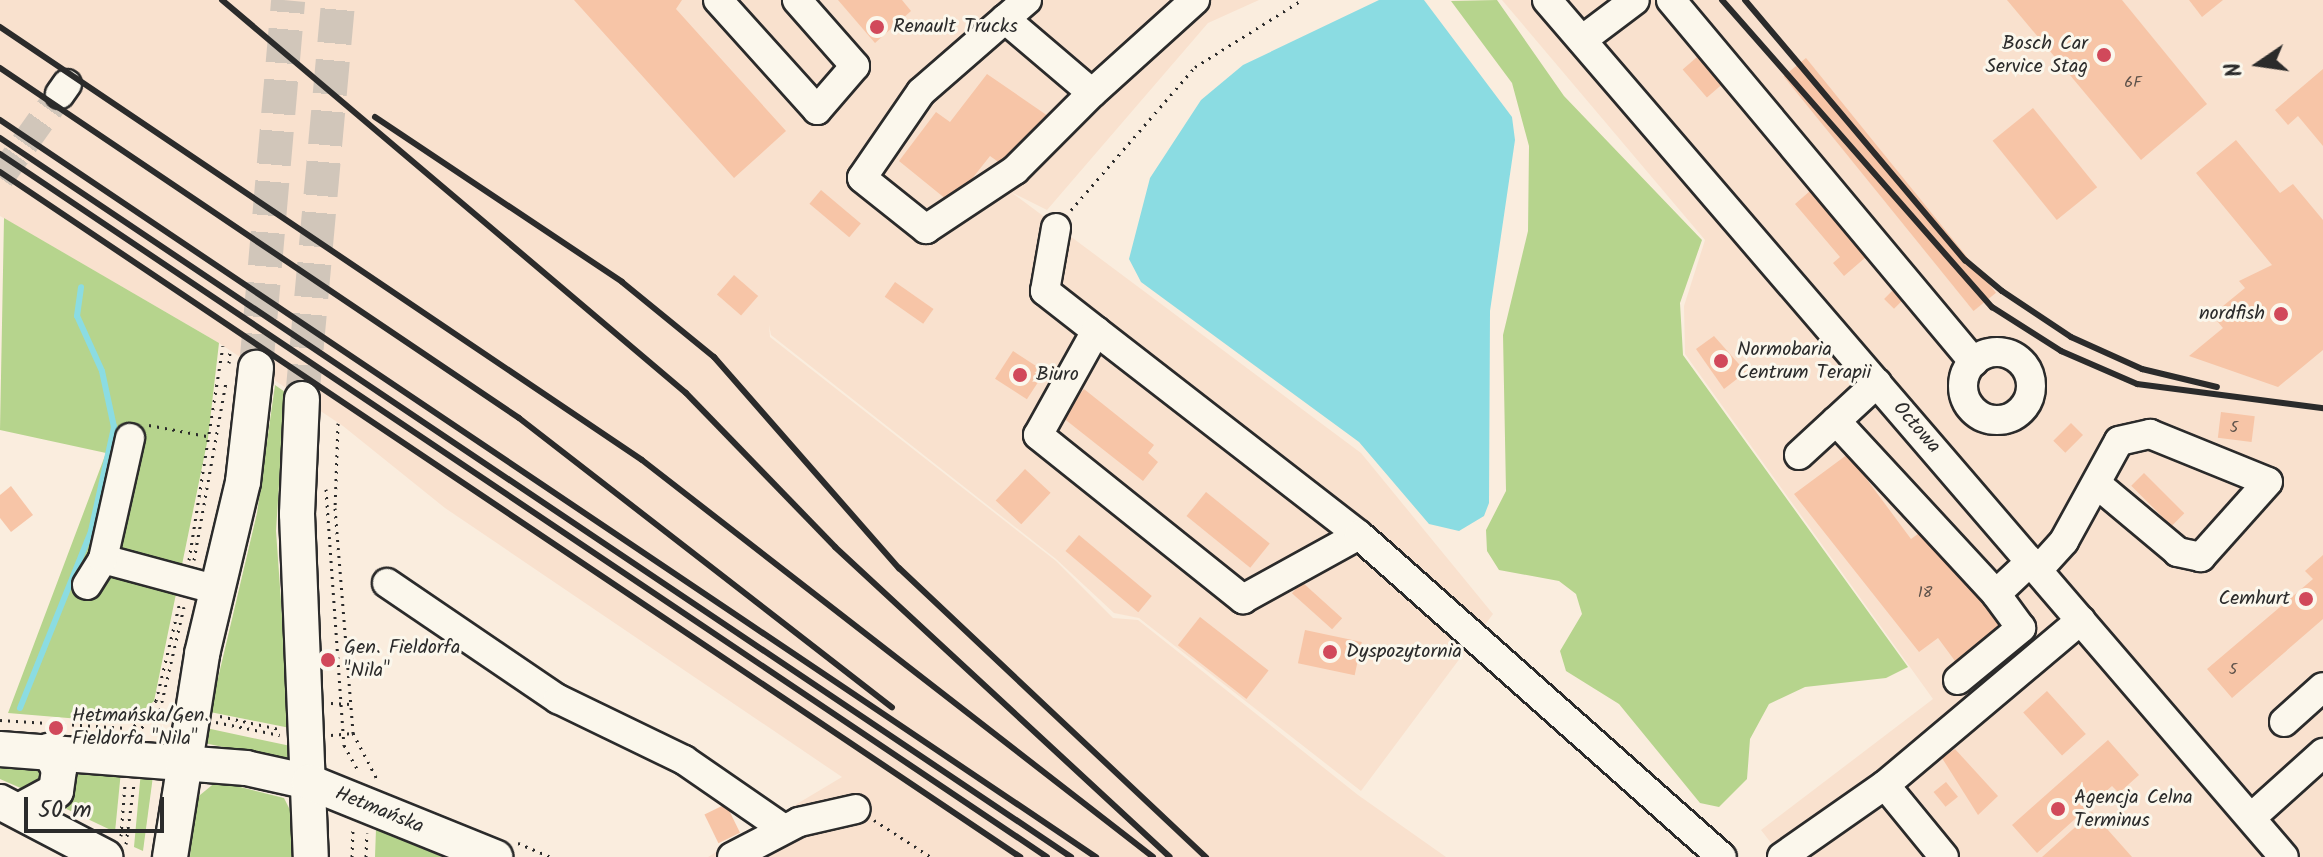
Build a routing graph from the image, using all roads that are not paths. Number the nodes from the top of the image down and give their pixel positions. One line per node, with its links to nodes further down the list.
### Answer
1 (718, 0): 2 (street)
2 (797, 0)
3 (1027, 0): 8 (street)
4 (1195, 0): 10 (street)
5 (1547, 0): 9 (street, Octowa)
6 (1635, 0): 9 (street)
7 (1671, 0): 14 (street)
8 (1005, 19): 10 (street); 10 (street)
9 (1582, 40): 15 (street, Octowa)
10 (1092, 93)
11 (1056, 228): 12 (street)
12 (1096, 331): 21 (street); 21 (street)
13 (243, 360): 26 (main road)
14 (1974, 362)
15 (1877, 383): 17 (street); 23 (street, Octowa)
16 (316, 408): 36 (main road)
17 (1836, 421): 19 (street); 27 (street)
18 (130, 438): 22 (street)
19 (1799, 455)
20 (2098, 485): 20 (street); 23 (street)
21 (1359, 535): 47 (street)
22 (103, 559): 25 (street); 26 (street)
23 (2034, 566): 27 (street); 28 (street, Octowa)
24 (387, 583): 41 (street)
25 (87, 585)
26 (197, 585): 35 (main road)
27 (1996, 594): 29 (street)
28 (2081, 620): 37 (street); 40 (street, Octowa)
29 (1958, 680)
30 (2323, 687): 31 (street)
31 (2284, 722)
32 (0, 749): 33 (main road, Hetmańska)
33 (49, 751): 35 (main road, Hetmańska); 38 (main road)
34 (2323, 753): 40 (street)
35 (183, 761): 36 (main road, Hetmańska); 43 (main road)
36 (309, 782): 44 (main road); 45 (main road, Hetmańska)
37 (1885, 785): 48 (street); 49 (street)
38 (10, 807): 42 (main road)
39 (856, 809): 41 (street)
40 (2252, 817): 50 (street, Octowa)
41 (784, 829): 46 (street)
42 (111, 852)
43 (170, 857)
44 (311, 857)
45 (495, 857)
46 (732, 857)
47 (1722, 857)
48 (1782, 857)
49 (1944, 857)
50 (2284, 857)

